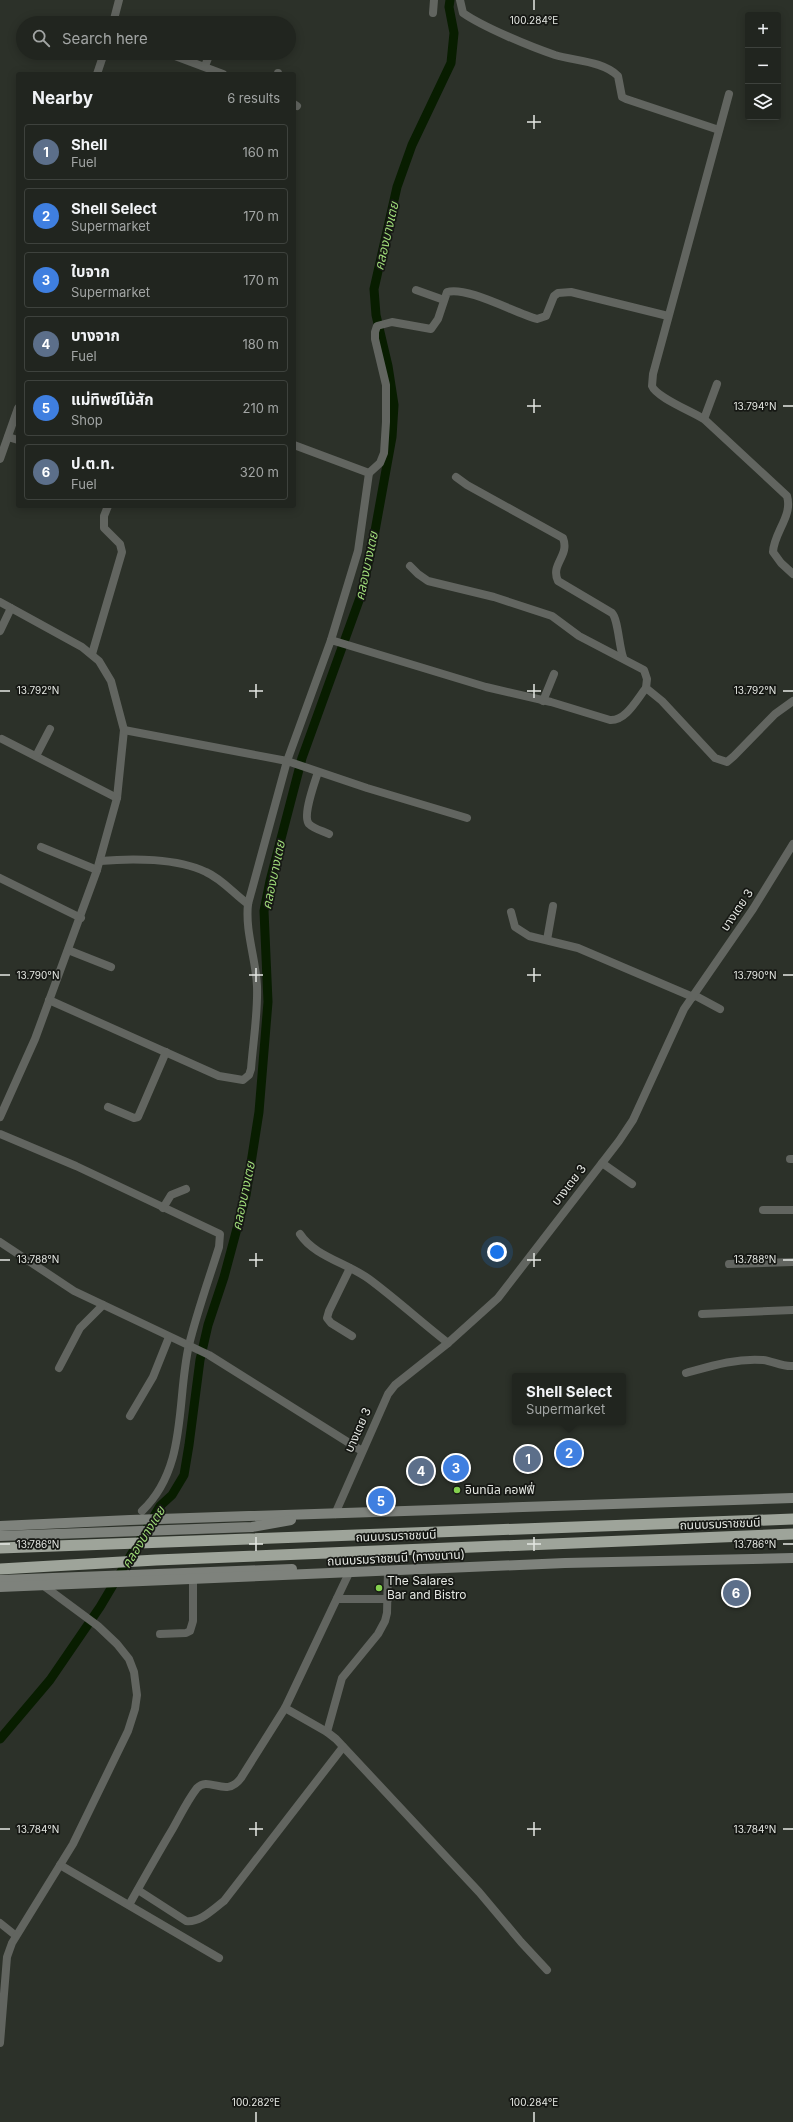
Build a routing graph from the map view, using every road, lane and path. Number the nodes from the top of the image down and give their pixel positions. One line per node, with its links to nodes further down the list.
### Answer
1 (119, 0): 5 (street)
2 (434, 0): 4 (street)
3 (460, 0): 13 (street)
4 (432, 13)
5 (115, 16)
6 (102, 60): 10 (street)
7 (188, 60): 9 (street)
8 (207, 60): 9 (street)
9 (205, 66): 11 (street)
10 (99, 72)
11 (218, 72)
12 (729, 94): 13 (street)
13 (719, 130): 16 (street)
14 (416, 290): 15 (street)
15 (444, 300): 16 (street); 24 (street)
16 (668, 316): 19 (street)
17 (717, 384): 19 (street)
18 (16, 414): 20 (street)
19 (704, 419): 28 (street)
20 (8, 437): 21 (street); 23 (street)
21 (16, 439)
22 (296, 446): 24 (street)
23 (0, 459)
24 (369, 473): 32 (street)
25 (456, 477): 34 (street)
26 (107, 508): 33 (street)
27 (410, 566): 34 (street)
28 (793, 574)
29 (0, 602): 30 (street)
30 (11, 608): 31 (street); 33 (street)
31 (0, 631)
32 (334, 641): 37 (street); 43 (street)
33 (92, 654): 40 (street)
34 (623, 658): 36 (street)
35 (554, 674): 37 (street)
36 (646, 688): 37 (street); 38 (street)
37 (543, 701)
38 (793, 701)
39 (50, 729): 42 (street)
40 (124, 730): 43 (street); 45 (street)
41 (2, 739): 42 (street)
42 (36, 756): 45 (street)
43 (290, 762): 44 (street); 53 (street)
44 (318, 772): 46 (street); 47 (street)
45 (117, 798): 50 (street)
46 (467, 818)
47 (329, 834)
48 (793, 844): 60 (street, บางเตย 3)
49 (41, 847): 51 (street)
50 (100, 861): 51 (street); 53 (street)
51 (97, 870): 56 (street)
52 (0, 878): 56 (street)
53 (248, 904): 63 (street)
54 (553, 906): 57 (street)
55 (510, 912): 57 (street)
56 (81, 918): 58 (street)
57 (547, 940): 60 (street)
58 (68, 950): 59 (street); 61 (street)
59 (111, 967)
60 (693, 996): 62 (street); 67 (street, บางเตย 3)
61 (49, 1000): 63 (street); 65 (street)
62 (720, 1009)
63 (166, 1052): 64 (street)
64 (108, 1107)
65 (0, 1116)
66 (0, 1134): 70 (street)
67 (602, 1163): 68 (street); 83 (street, บางเตย 3)
68 (632, 1184)
69 (186, 1189): 70 (street)
70 (163, 1208): 84 (street)
71 (763, 1210): 72 (street)
72 (793, 1210)
73 (300, 1234): 77 (street)
74 (0, 1242): 78 (street)
75 (793, 1262): 76 (street)
76 (729, 1264)
77 (350, 1268): 81 (street); 83 (street)
78 (103, 1305): 82 (street); 86 (street)
79 (793, 1310): 80 (street)
80 (702, 1314)
81 (352, 1336)
82 (169, 1337): 84 (street); 88 (street)
83 (448, 1343): 89 (street, บางเตย 3)
84 (192, 1347): 89 (street); 91 (street)
85 (793, 1366): 87 (street)
86 (59, 1368)
87 (686, 1373)
88 (130, 1416)
89 (362, 1451): 92 (street, บางเตย 3)
90 (793, 1498): 92 (main road)
91 (142, 1511)
92 (330, 1514): 94 (main road); 97 (main road)
93 (793, 1519): 97 (highway, ถนนบรมราชชนนี)
94 (0, 1526)
95 (793, 1534): 100 (highway, ถนนบรมราชชนนี)
96 (0, 1536): 97 (main road)
97 (163, 1536): 98 (highway, ถนนบรมราชชนนี)
98 (0, 1548)
99 (793, 1558): 101 (main road, ถนนบรมราชชนนี (ทางขนาน))
100 (0, 1569)
101 (388, 1571): 102 (main road, ถนนบรมราชชนนี (ทางขนาน)); 108 (street)
102 (353, 1573): 103 (main road); 104 (main road, ถนนบรมราชชนนี (ทางขนาน)); 107 (street)
103 (0, 1580)
104 (193, 1580): 105 (main road, ถนนบรมราชชนนี (ทางขนาน)); 109 (street)
105 (44, 1586): 106 (main road, ถนนบรมราชชนนี (ทางขนาน)); 113 (street)
106 (0, 1587)
107 (337, 1599): 108 (street); 110 (street)
108 (388, 1599): 111 (street)
109 (160, 1634)
110 (285, 1708): 111 (street); 114 (street)
111 (327, 1732): 112 (street)
112 (343, 1747): 114 (street); 119 (street)
113 (60, 1865): 115 (street); 117 (street)
114 (138, 1890): 115 (street)
115 (129, 1905): 118 (street)
116 (0, 1923): 117 (street)
117 (15, 1935): 120 (street)
118 (219, 1958)
119 (547, 1970)
120 (0, 2044)

